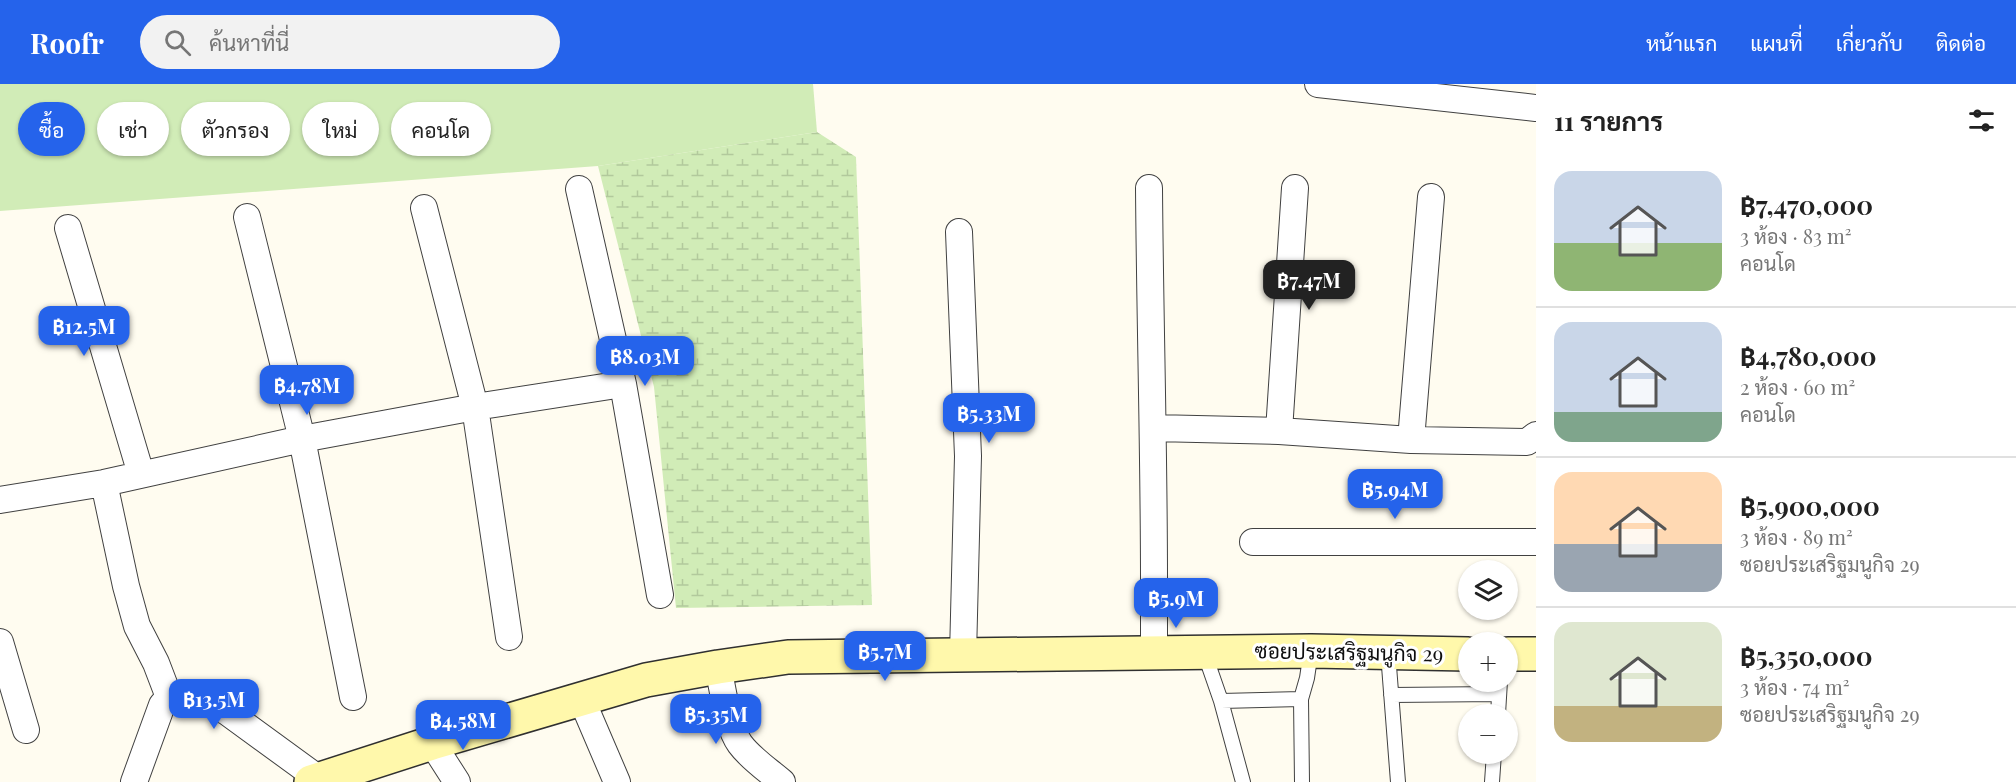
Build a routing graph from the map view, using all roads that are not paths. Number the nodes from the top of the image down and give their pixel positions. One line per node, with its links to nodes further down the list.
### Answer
1 (1318, 84): 2 (street)
2 (1536, 108)
3 (1149, 188): 13 (street)
4 (1295, 188): 14 (street)
5 (579, 189): 11 (street)
6 (1431, 197): 17 (street)
7 (424, 208): 12 (street)
8 (247, 217): 16 (street)
9 (68, 228): 18 (street)
10 (959, 232): 35 (street)
11 (623, 384): 12 (street); 24 (street)
12 (476, 407): 16 (street); 26 (street)
13 (1154, 428): 14 (street); 23 (street)
14 (1279, 431): 17 (street)
15 (1536, 435): 17 (street)
16 (302, 439): 18 (street); 40 (street)
17 (1411, 440)
18 (141, 474): 19 (street)
19 (104, 483): 20 (street); 39 (street)
20 (0, 501)
21 (1253, 542): 22 (street)
22 (1536, 542)
23 (1154, 581)
24 (660, 595)
25 (1154, 608): 29 (street)
26 (509, 637)
27 (0, 642): 44 (street)
28 (1311, 651): 30 (street, ซอยประเสริฐมนูกิจ 29); 31 (street, ซอยประเสริฐมนูกิจ 29); 42 (lane)
29 (1154, 652): 30 (street, ซอยประเสริฐมนูกิจ 29); 35 (street, ซอยประเสริฐมนูกิจ 29)
30 (1204, 652): 43 (lane)
31 (1388, 653): 32 (street, ซอยประเสริฐมนูกิจ 29); 38 (lane)
32 (1458, 654)
33 (1518, 654): 34 (street)
34 (1536, 654)
35 (963, 656): 36 (street, ซอยประเสริฐมนูกิจ 29)
36 (718, 667): 41 (street, ซอยประเสริฐมนูกิจ 29); 51 (street)
37 (1458, 690): 38 (lane)
38 (1391, 695): 54 (lane)
39 (169, 697): 47 (street); 48 (street)
40 (353, 697)
41 (581, 698): 45 (street, ซอยประเสริฐมนูกิจ 29); 50 (street)
42 (1301, 699): 43 (lane); 53 (lane)
43 (1221, 701): 52 (lane)
44 (26, 730)
45 (432, 743): 47 (street, ซอยประเสริฐมนูกิจ 29); 49 (street)
46 (1493, 764): 55 (lane)
47 (315, 781)
48 (134, 782)
49 (457, 782)
50 (617, 782)
51 (782, 782)
52 (1243, 782)
53 (1302, 782)
54 (1398, 782)
55 (1492, 782)

